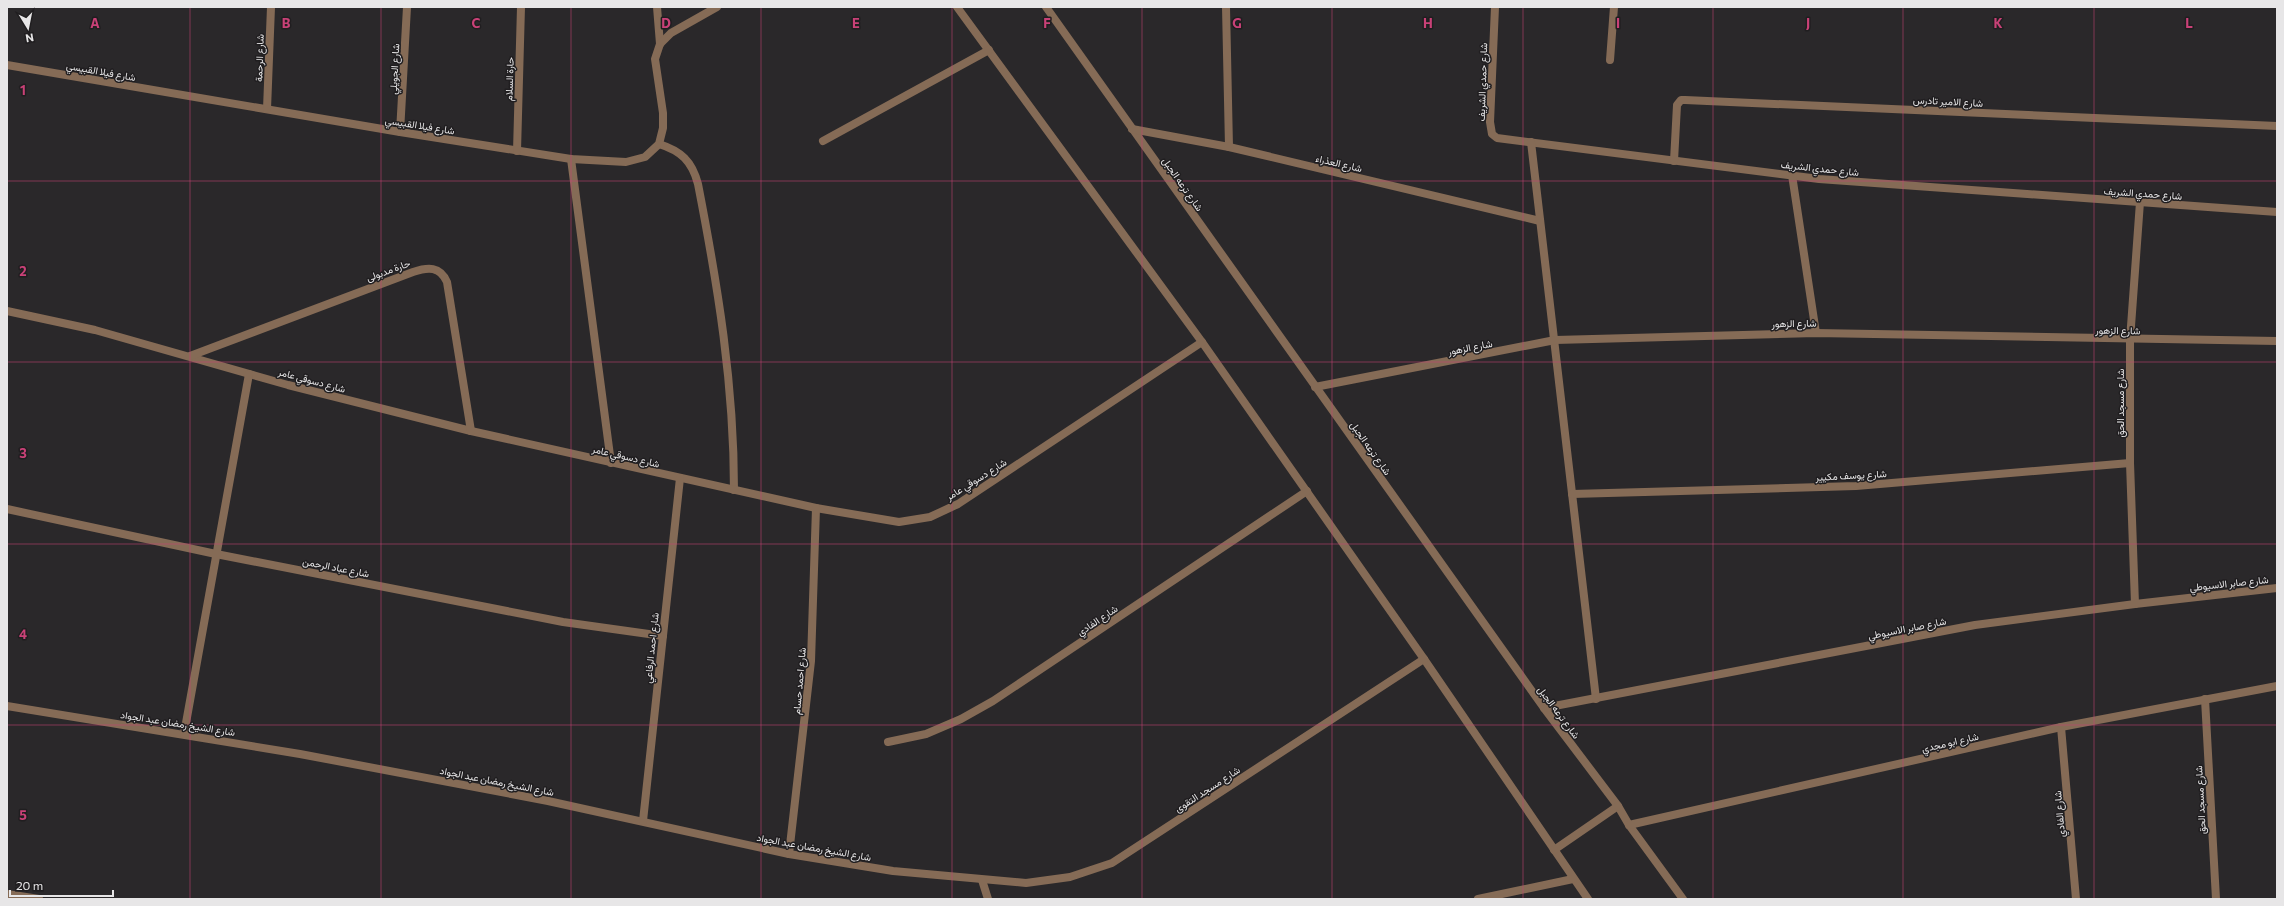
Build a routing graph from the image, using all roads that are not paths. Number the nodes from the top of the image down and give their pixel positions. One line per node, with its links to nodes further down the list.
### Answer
1 (271, 7): 15 (street, شارع الرحمة)
2 (408, 7): 18 (street, شارع الجويلي)
3 (521, 7): 23 (street, حارة السلام)
4 (657, 7): 11 (street)
5 (717, 7): 11 (street)
6 (957, 7): 12 (street)
7 (1046, 7): 17 (street, شارع ترعه الجبل)
8 (1226, 7): 22 (street)
9 (1495, 7): 20 (street, شارع حمدي الشريف)
10 (1614, 7): 13 (street)
11 (660, 44): 21 (street)
12 (988, 50): 19 (street); 35 (street)
13 (1610, 60)
14 (7, 65): 15 (street, شارع فيلا القبيسي)
15 (267, 109): 18 (street, شارع فيلا القبيسي)
16 (2277, 126): 25 (street, شارع الامير تادرس)
17 (1132, 129): 22 (street, شارع العذراء); 38 (street, شارع ترعه الجبل)
18 (400, 132): 23 (street, شارع فيلا القبيسي)
19 (823, 141)
20 (1531, 142): 25 (street, شارع حمدي الشريف); 29 (street)
21 (659, 144): 24 (street, شارع فيلا القبيسي); 43 (street)
22 (1228, 147): 29 (street, شارع العذراء)
23 (517, 151): 24 (street, شارع فيلا القبيسي)
24 (571, 159): 40 (street)
25 (1674, 161): 26 (street, شارع حمدي الشريف)
26 (1792, 176): 27 (street, شارع حمدي الشريف); 31 (street)
27 (2140, 202): 28 (street, شارع حمدي الشريف); 33 (street, شارع مسجد الحق)
28 (2277, 212)
29 (1540, 221): 32 (street)
30 (7, 310): 36 (street, شارع دسوقي عامر)
31 (1816, 333): 32 (street, شارع الزهور); 33 (street, شارع الزهور)
32 (1555, 340): 38 (street, شارع الزهور); 45 (street)
33 (2130, 340): 34 (street, شارع الزهور); 41 (street, شارع مسجد الحق)
34 (2277, 341)
35 (1202, 342): 44 (street); 46 (street, شارع دسوقي عامر)
36 (190, 356): 37 (street, شارع دسوقي عامر); 39 (street, حارة مدبولى)
37 (249, 374): 39 (street, شارع دسوقي عامر); 48 (street)
38 (1315, 387): 57 (street, شارع ترعه الجبل)
39 (471, 431): 40 (street, شارع دسوقي عامر)
40 (611, 463): 42 (street, شارع دسوقي عامر)
41 (2130, 463): 45 (street, شارع يوسف مكيير); 50 (street, شارع مسجد الحق)
42 (680, 478): 43 (street, شارع دسوقي عامر); 51 (street, شارع احمد الرفاعي)
43 (734, 490): 46 (street, شارع دسوقي عامر)
44 (1307, 491): 52 (street); 60 (street, شارع الفادي)
45 (1572, 494): 54 (street)
46 (816, 508): 65 (street, شارع احمد حسام)
47 (7, 509): 48 (street, شارع عباد الرحمن)
48 (216, 554): 51 (street, شارع عباد الرحمن); 59 (street)
49 (2277, 588): 50 (street, شارع صابر الاسيوطي)
50 (2135, 604): 54 (street, شارع صابر الاسيوطي)
51 (663, 636): 62 (street, شارع احمد الرفاعي)
52 (1424, 659): 64 (street); 67 (street, شارع مسجد التقوى)
53 (2277, 686): 55 (street, شارع ابو مجدي)
54 (1596, 699): 57 (street, شارع صابر الاسيوطي)
55 (2205, 699): 58 (street, شارع ابو مجدي); 75 (street, شارع مسجد الحق)
56 (7, 706): 59 (street, شارع الشيخ رمضان عبد الجواد)
57 (1544, 708): 61 (street, شارع ترعه الجبل)
58 (2061, 727): 63 (street, شارع ابو مجدي); 74 (street, شارع الفادي)
59 (184, 734): 62 (street, شارع الشيخ رمضان عبد الجواد)
60 (888, 742)
61 (1618, 806): 63 (street, شارع ترعه الجبل); 64 (street)
62 (643, 821): 65 (street, شارع الشيخ رمضان عبد الجواد)
63 (1629, 825): 73 (street, شارع ترعه الجبل)
64 (1554, 850): 66 (street)
65 (789, 854): 67 (street, شارع الشيخ رمضان عبد الجواد)
66 (1573, 879): 71 (street); 72 (street)
67 (982, 880): 70 (street)
68 (7, 894): 69 (street)
69 (39, 899)
70 (988, 899)
71 (1478, 899)
72 (1588, 899)
73 (1683, 899)
74 (2076, 899)
75 (2216, 899)

